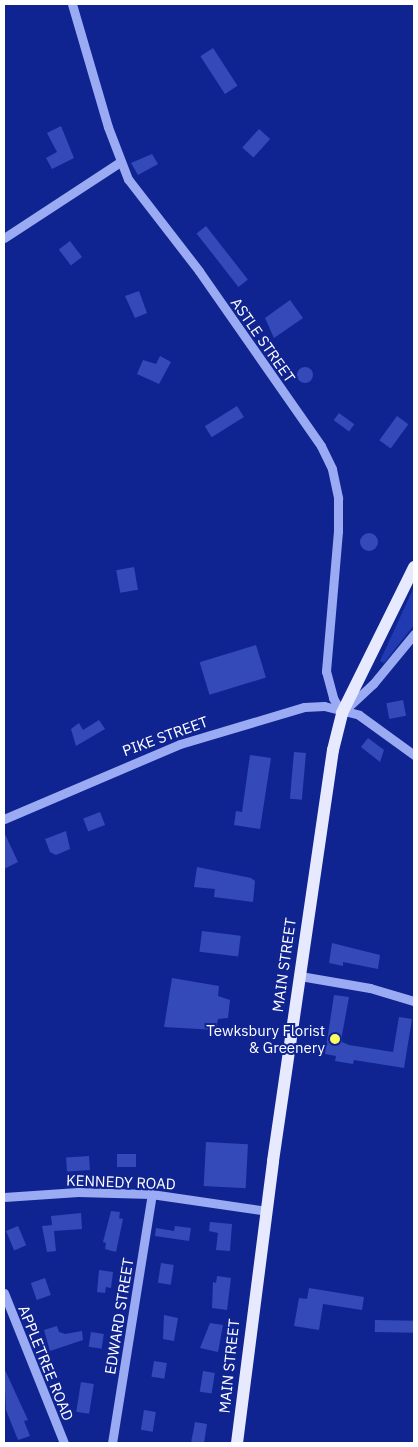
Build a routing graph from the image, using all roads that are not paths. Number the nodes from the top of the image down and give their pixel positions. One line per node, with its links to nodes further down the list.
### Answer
1 (72, 4): 2 (street, ASTLE STREET)
2 (120, 162): 3 (street); 6 (street, ASTLE STREET)
3 (4, 238)
4 (414, 566): 6 (main road, MAIN STREET)
5 (414, 634): 6 (street)
6 (342, 713): 7 (street, PIKE STREET); 8 (street, PIKE STREET); 9 (main road, MAIN STREET)
7 (414, 755)
8 (4, 819)
9 (300, 976): 10 (street); 13 (main road, MAIN STREET)
10 (414, 1001)
11 (152, 1194): 12 (street, KENNEDY ROAD); 13 (street, KENNEDY ROAD); 16 (street, EDWARD STREET)
12 (4, 1198)
13 (267, 1211): 17 (main road, MAIN STREET)
14 (4, 1293): 15 (street, APPLETREE ROAD)
15 (64, 1443)
16 (112, 1443)
17 (237, 1443)

